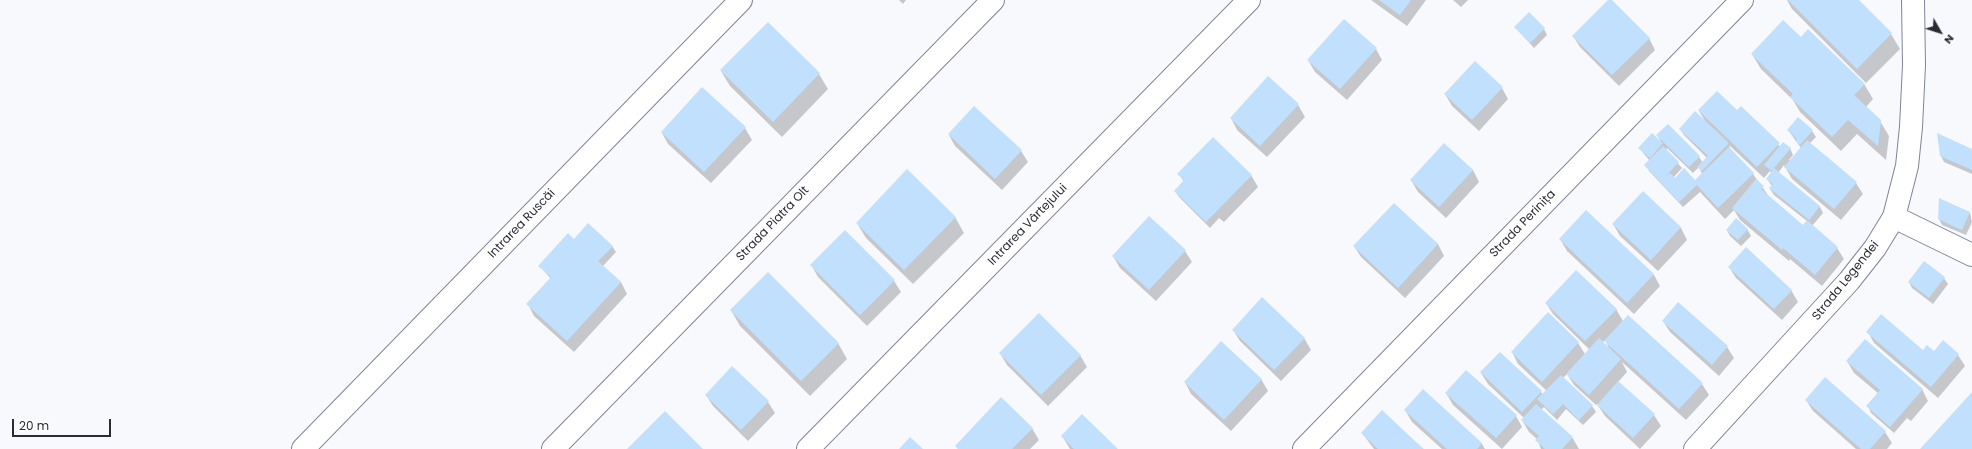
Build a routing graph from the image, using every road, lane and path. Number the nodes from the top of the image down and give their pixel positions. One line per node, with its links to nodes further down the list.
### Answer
1 (741, 0): 8 (street, Intrarea Ruscăi)
2 (993, 0): 9 (street, Strada Piatra Olt)
3 (1249, 0): 10 (street, Intrarea Vârtejului)
4 (1742, 0): 11 (street, Strada Perinița)
5 (1913, 0): 6 (street, Strada Legendei)
6 (1894, 217): 7 (street); 12 (street, Strada Legendei)
7 (1972, 255)
8 (303, 449)
9 (553, 449)
10 (808, 449)
11 (1304, 449)
12 (1695, 449)

